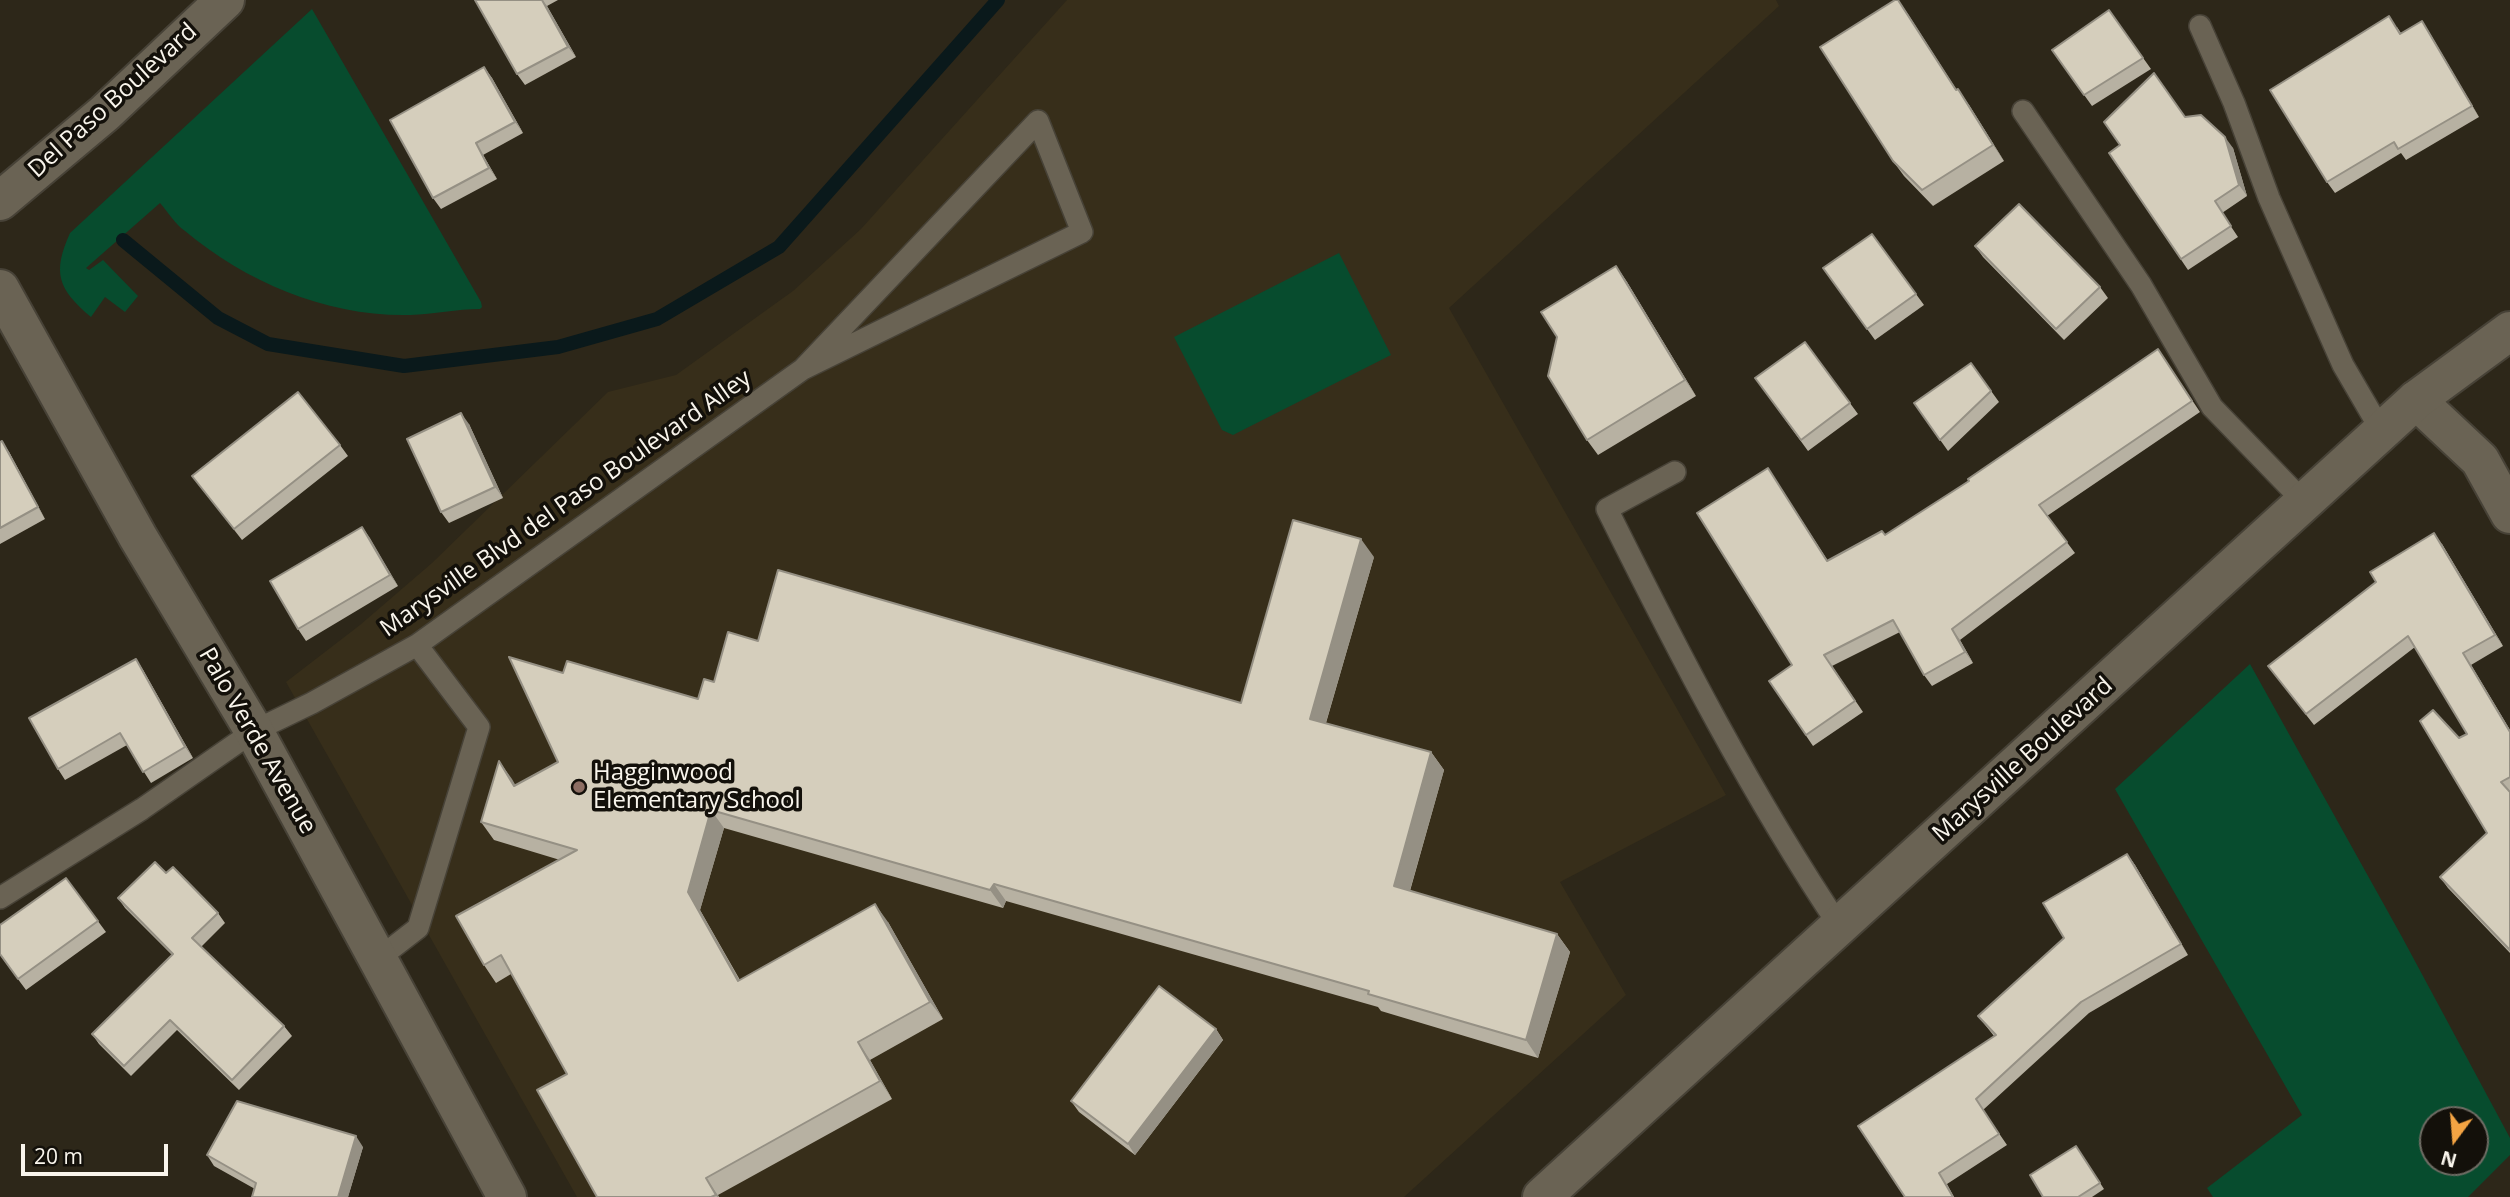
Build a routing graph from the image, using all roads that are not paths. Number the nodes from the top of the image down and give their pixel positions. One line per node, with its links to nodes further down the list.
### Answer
1 (225, 0): 4 (main road, Del Paso Boulevard)
2 (2200, 26): 9 (lane)
3 (2023, 111): 11 (lane)
4 (0, 201)
5 (0, 289): 14 (main road, Palo Verde Avenue)
6 (2510, 331): 8 (main road, Marysville Boulevard)
7 (803, 369): 7 (lane, Marysville Blvd del Paso Boulevard Alley); 13 (lane, Marysville Blvd del Paso Boulevard Alley)
8 (2416, 400): 9 (main road, Marysville Boulevard); 12 (main road)
9 (2382, 432): 11 (main road, Marysville Boulevard)
10 (1675, 472): 16 (lane)
11 (2305, 503): 16 (main road, Marysville Boulevard)
12 (2510, 514)
13 (417, 645): 14 (lane, Marysville Blvd del Paso Boulevard Alley); 17 (lane)
14 (254, 731): 15 (lane, Marysville Blvd del Paso Boulevard Alley); 17 (main road, Palo Verde Avenue)
15 (0, 898)
16 (1840, 927): 19 (main road, Marysville Boulevard)
17 (378, 959): 18 (main road, Palo Verde Avenue)
18 (508, 1197)
19 (1542, 1197)

